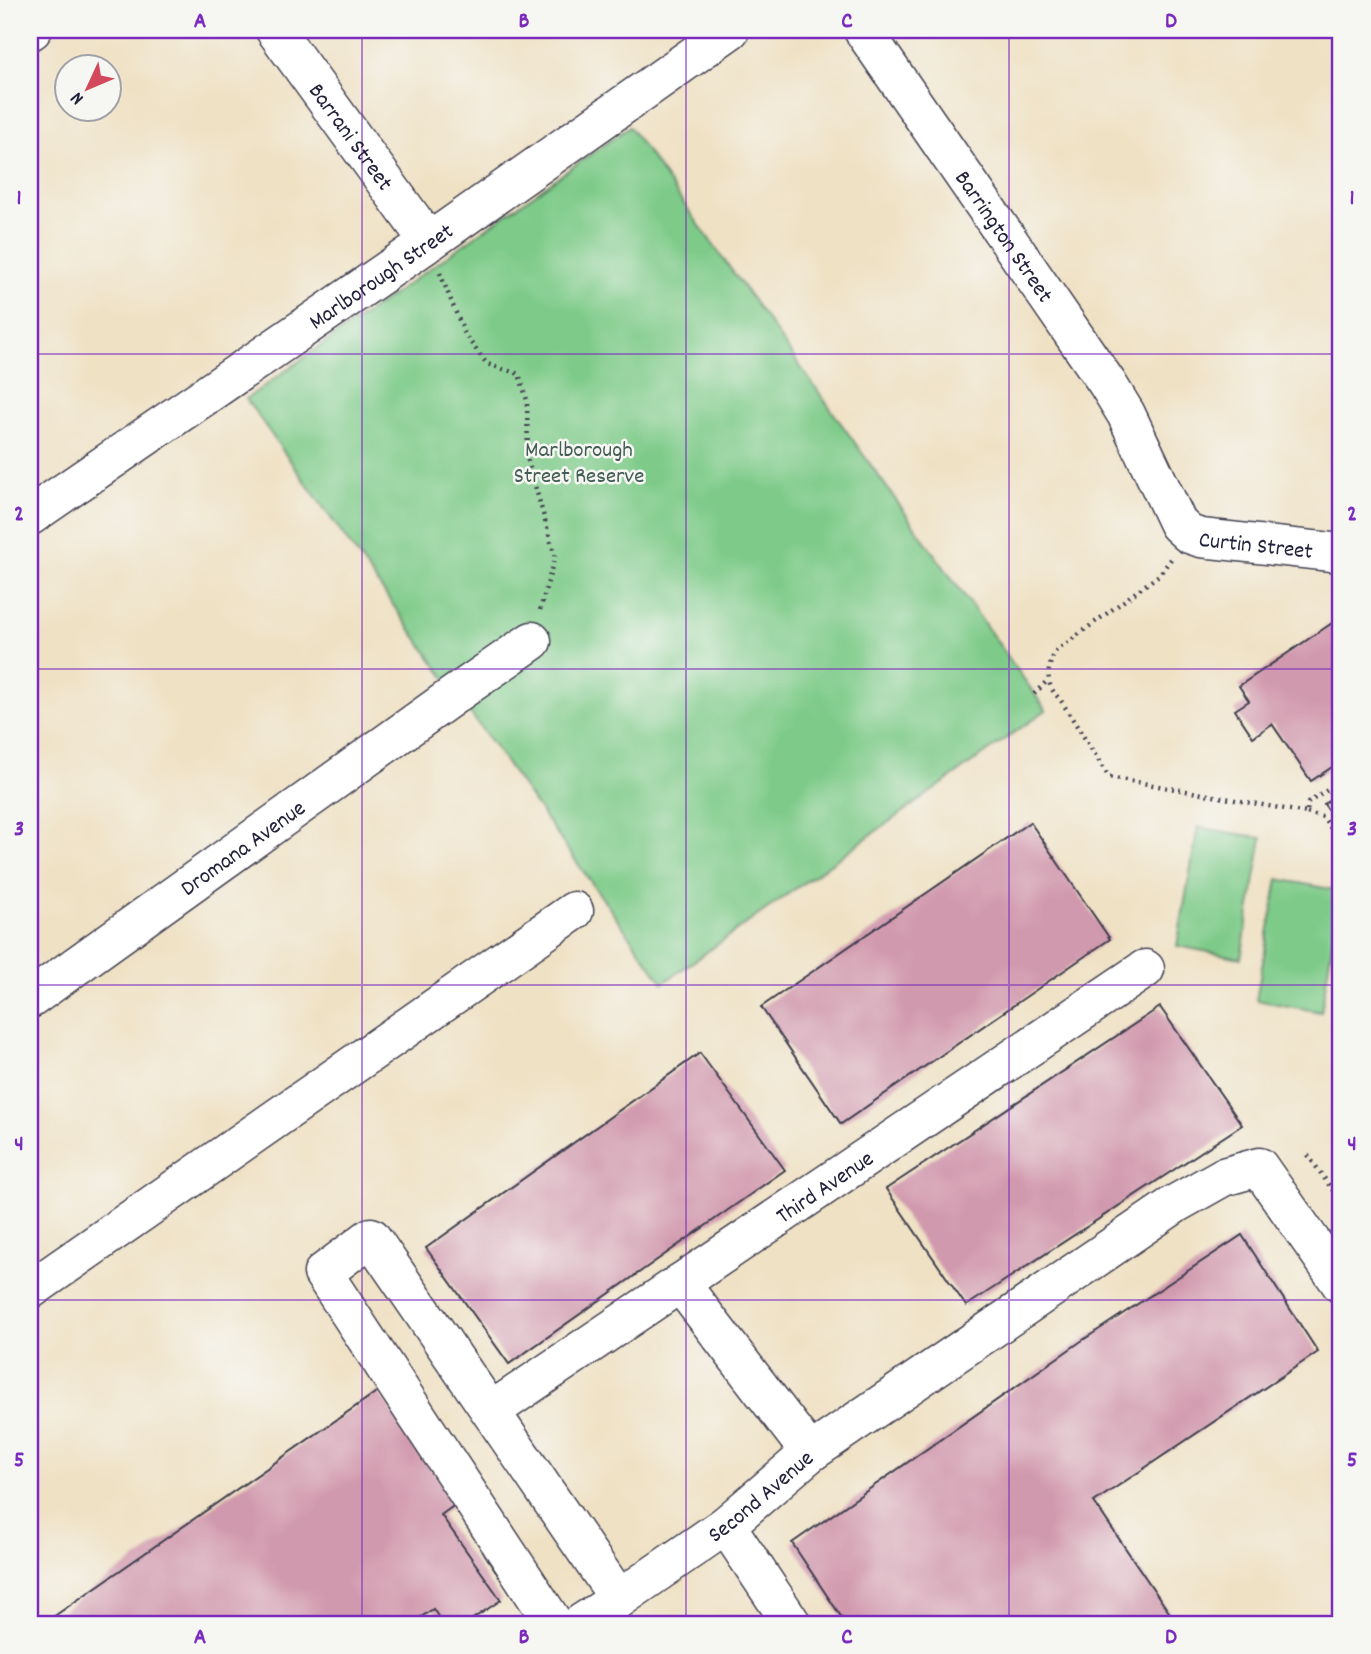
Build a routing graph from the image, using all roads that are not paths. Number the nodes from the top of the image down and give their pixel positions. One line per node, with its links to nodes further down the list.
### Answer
1 (275, 30): 4 (street, Barrani Street)
2 (730, 30): 4 (street, Marlborough Street)
3 (863, 30): 5 (street, Barrington Street)
4 (429, 242): 6 (street, Marlborough Street)
5 (1140, 448): 7 (street, Curtin Street)
6 (30, 516)
7 (1341, 553)
8 (532, 641): 11 (street, Dromana Avenue)
9 (574, 911): 14 (street)
10 (1145, 968): 12 (street, Third Avenue)
11 (30, 999)
12 (680, 1283): 15 (street, Third Avenue); 16 (street)
13 (1341, 1284): 16 (street, Second Avenue)
14 (30, 1290)
15 (491, 1410): 18 (street); 19 (street)
16 (810, 1453): 17 (street, Second Avenue)
17 (726, 1525): 18 (street, Second Avenue); 21 (street)
18 (619, 1599): 20 (street, Second Avenue)
19 (554, 1624)
20 (580, 1624)
21 (792, 1624)

